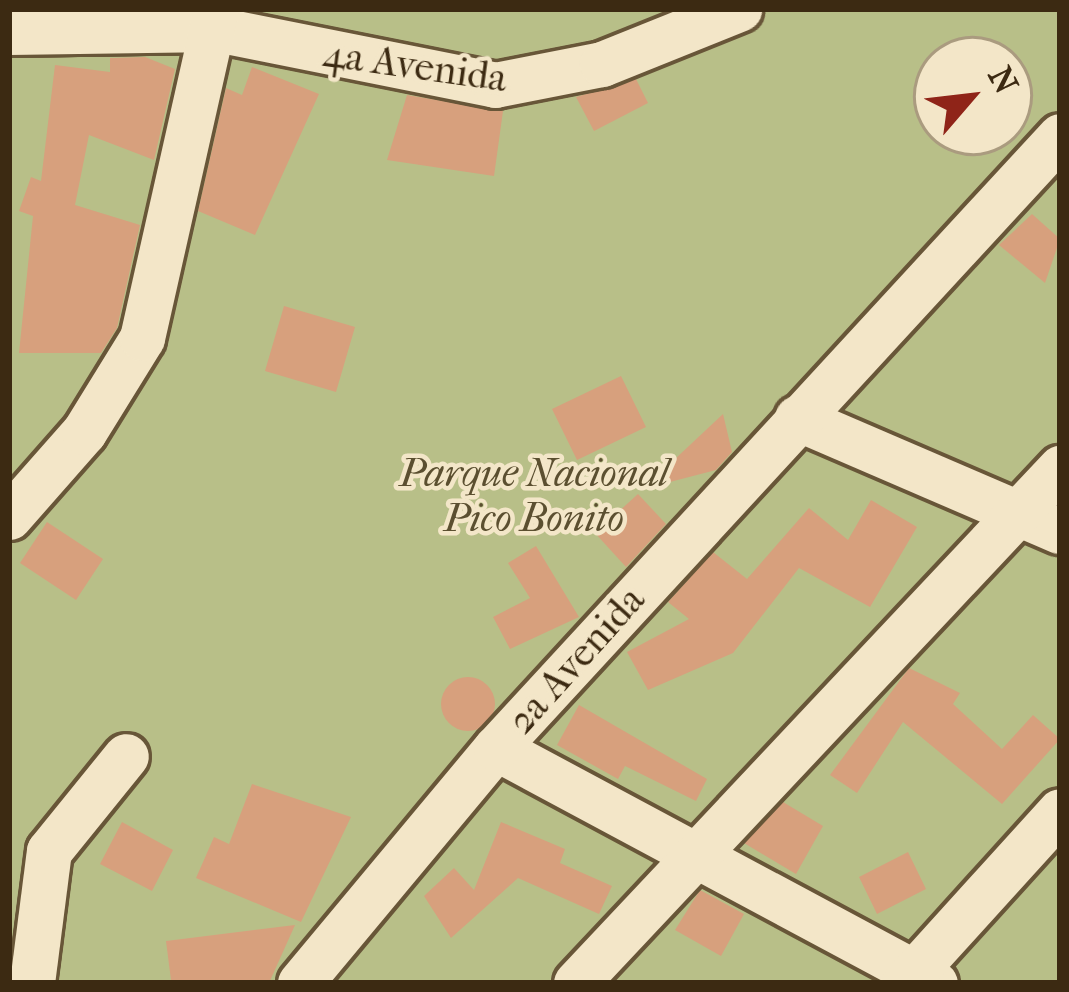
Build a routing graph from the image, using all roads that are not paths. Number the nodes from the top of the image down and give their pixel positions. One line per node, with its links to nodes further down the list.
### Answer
1 (739, 9): 2 (street, 4a Avenida)
2 (216, 19): 3 (street, 4a Avenida); 7 (street)
3 (9, 32)
4 (1060, 136): 5 (street, 2a Avenida)
5 (797, 418): 8 (street); 9 (street, 2a Avenida)
6 (1060, 468): 8 (street)
7 (9, 517)
8 (1039, 523): 12 (street)
9 (496, 748): 12 (street); 15 (street, 2a Avenida)
10 (126, 756): 14 (street)
11 (1060, 812): 13 (street)
12 (697, 853): 13 (street); 16 (street)
13 (918, 979)
14 (32, 983)
15 (300, 983)
16 (576, 983)

